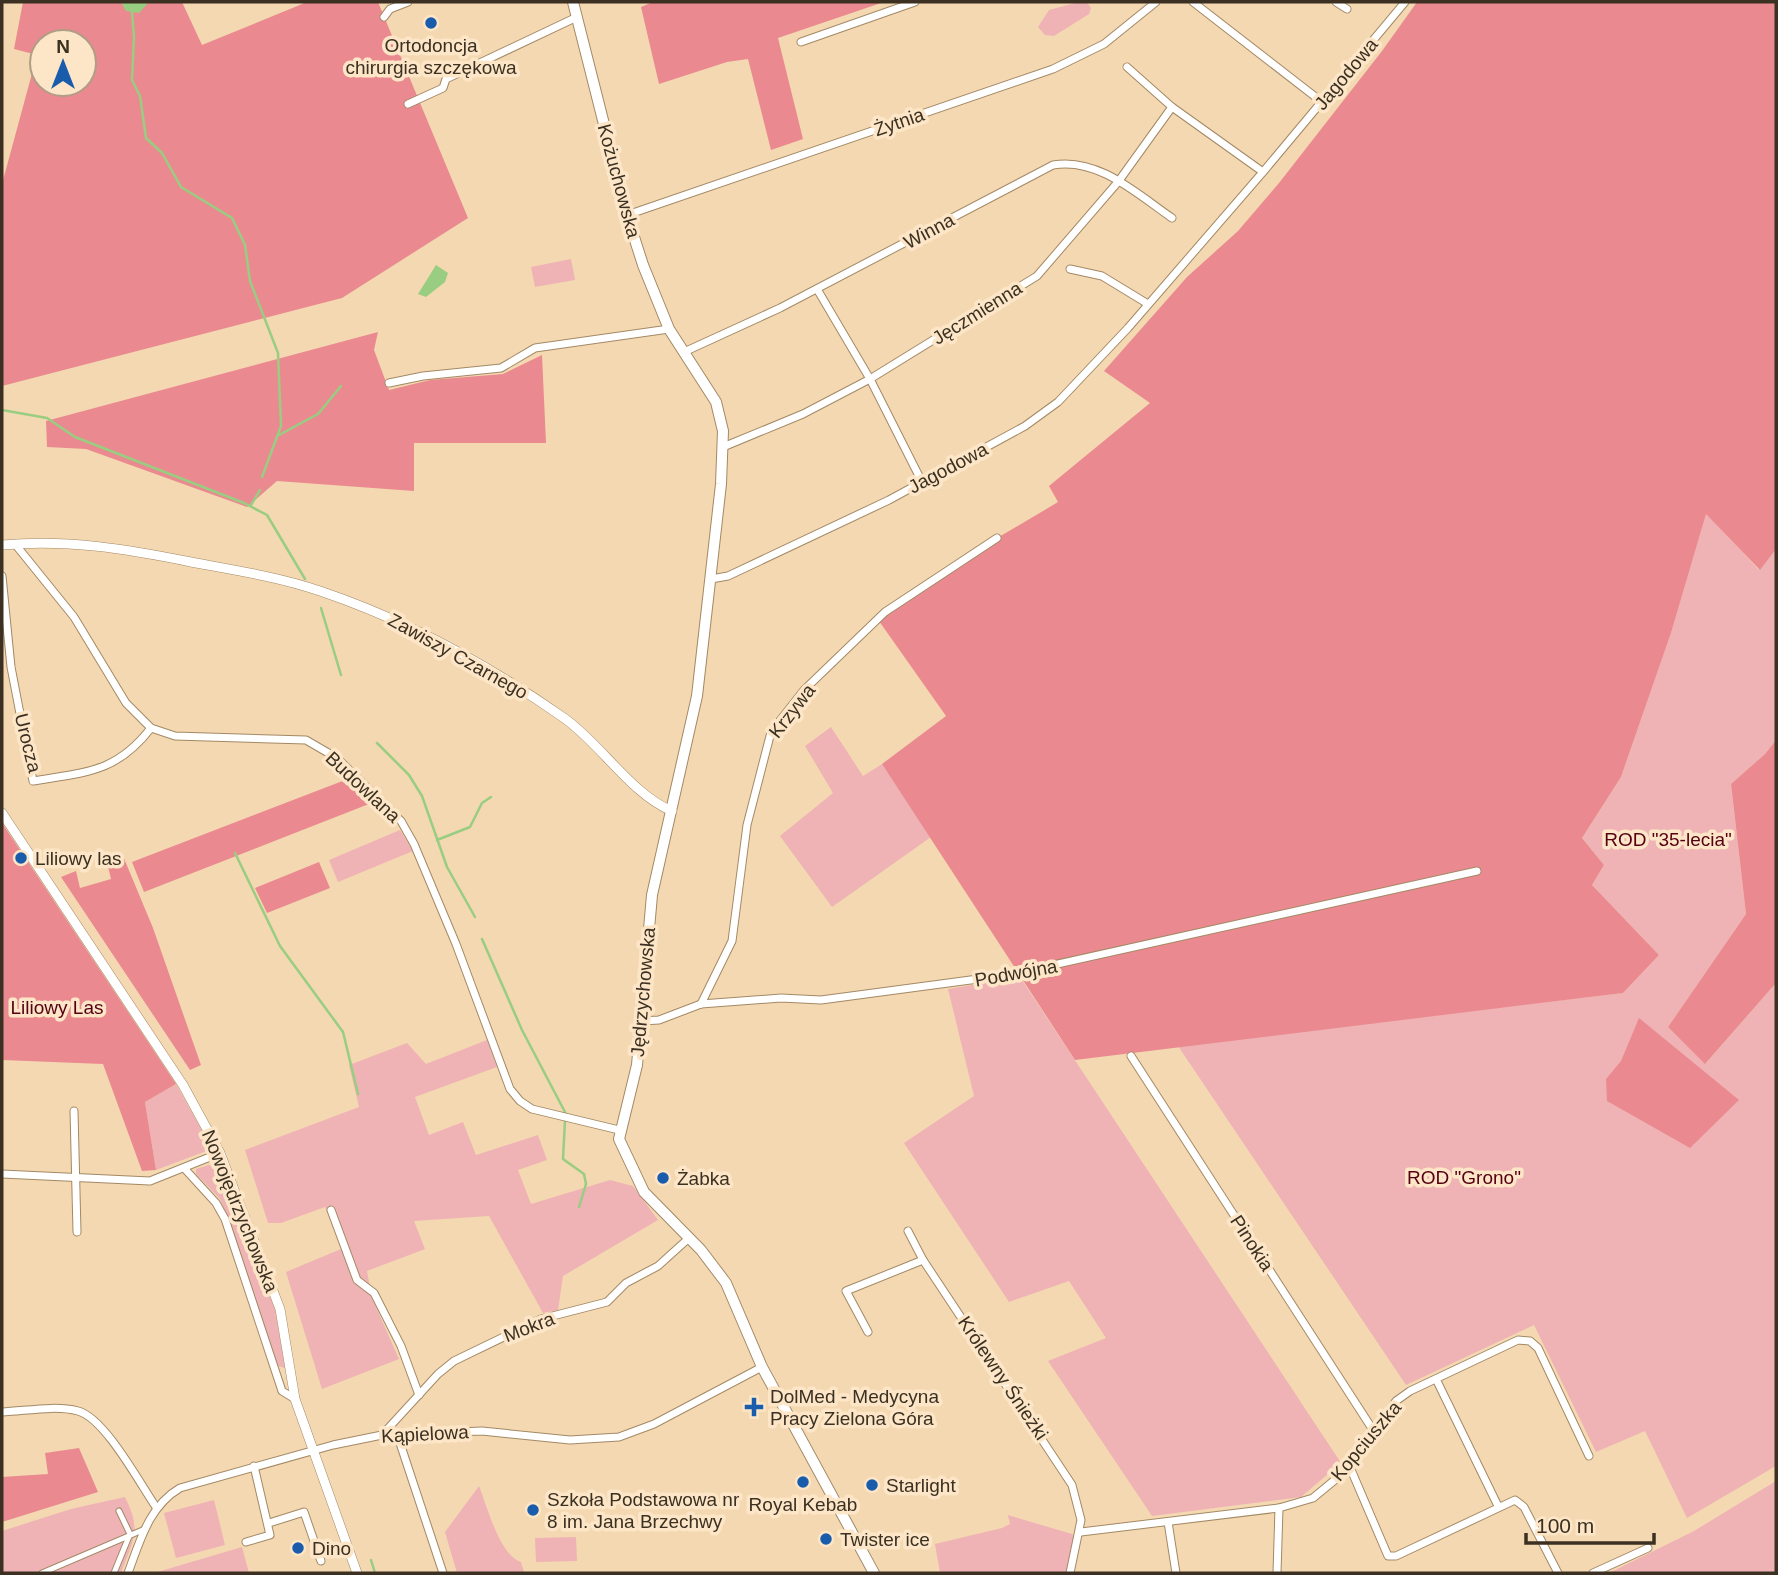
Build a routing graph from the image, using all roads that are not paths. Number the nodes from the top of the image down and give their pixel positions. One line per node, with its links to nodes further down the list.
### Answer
1 (408, 2): 9 (street)
2 (573, 2): 10 (main road, Kożuchowska)
3 (915, 2): 11 (street)
4 (1156, 2): 18 (street, Żytnia)
5 (1193, 2): 13 (street)
6 (1336, 2): 8 (street)
7 (1405, 2): 13 (street, Jagodowa)
8 (1346, 9)
9 (384, 17)
10 (577, 17): 14 (street); 18 (main road, Kożuchowska)
11 (802, 41)
12 (1127, 66): 15 (street)
13 (1322, 102): 16 (street, Jagodowa)
14 (408, 104)
15 (1172, 107): 16 (street); 17 (street, Jęczmienna)
16 (1263, 172): 22 (street, Jagodowa)
17 (1118, 182): 19 (street, Winna); 21 (street, Winna); 25 (street, Jęczmienna)
18 (626, 215): 23 (main road, Kożuchowska)
19 (1172, 218)
20 (1070, 269): 22 (street)
21 (817, 289): 24 (street, Winna); 25 (street)
22 (1148, 304): 28 (street, Jagodowa)
23 (669, 328): 24 (main road, Kożuchowska); 26 (street)
24 (684, 352): 27 (main road, Jędrzychowska)
25 (870, 379): 27 (street, Jęczmienna); 28 (street)
26 (389, 383)
27 (723, 447): 33 (main road, Jędrzychowska)
28 (922, 482): 33 (street, Jagodowa)
29 (997, 538): 38 (street, Krzywa)
30 (15, 544): 31 (street, Zawiszy Czarnego); 34 (street); 35 (street, Zawiszy Czarnego)
31 (2, 545)
32 (2, 576): 34 (street, Urocza)
33 (711, 579): 35 (main road, Jędrzychowska)
34 (151, 728): 42 (street, Budowlana)
35 (672, 811): 39 (main road, Jędrzychowska)
36 (2, 813): 43 (street, Nowojędrzychowska)
37 (1477, 871): 38 (street, Podwójna)
38 (701, 1004): 39 (street, Podwójna)
39 (642, 1021): 42 (main road, Jędrzychowska)
40 (1131, 1056): 58 (street, Pinokia)
41 (75, 1111): 46 (street)
42 (619, 1130): 50 (main road)
43 (220, 1153): 44 (street); 56 (street, Nowojędrzychowska)
44 (184, 1168): 46 (street); 56 (street)
45 (2, 1174): 46 (street)
46 (76, 1178): 49 (street)
47 (331, 1210): 55 (street)
48 (908, 1231): 51 (street, Królewny Śnieżki)
49 (77, 1232)
50 (688, 1238): 53 (main road); 55 (street, Mokra)
51 (923, 1260): 52 (street); 72 (street, Królewny Śnieżki)
52 (867, 1332)
53 (762, 1367): 59 (street, Kąpielowa); 82 (main road)
54 (1436, 1379): 58 (street, Kopciuszka); 62 (street, Kopciuszka); 65 (street)
55 (419, 1395): 60 (street, Mokra)
56 (295, 1399): 61 (street, Nowojędrzychowska)
57 (2, 1412): 66 (street)
58 (1373, 1430): 63 (street, Kopciuszka)
59 (397, 1434): 60 (street, Kąpielowa); 81 (street)
60 (382, 1435): 61 (street, Kąpielowa)
61 (313, 1452): 64 (street, Kąpielowa); 80 (street, Nowojędrzychowska)
62 (1589, 1456)
63 (1349, 1465): 65 (street); 67 (street, Kopciuszka)
64 (254, 1466): 66 (street, Kąpielowa); 70 (street)
65 (1498, 1506): 86 (street)
66 (156, 1507): 71 (street, Kąpielowa)
67 (1279, 1508): 69 (street, Kopciuszka); 85 (street)
68 (120, 1511): 73 (street)
69 (1168, 1522): 72 (street, Kopciuszka); 84 (street)
70 (269, 1523): 74 (street); 76 (street)
71 (145, 1530): 73 (street); 79 (street, Kąpielowa)
72 (1081, 1532): 83 (street)
73 (130, 1534): 77 (street); 78 (street)
74 (246, 1542)
75 (1648, 1548): 87 (street)
76 (321, 1561)
77 (42, 1573)
78 (114, 1573)
79 (128, 1573)
80 (357, 1573)
81 (443, 1573)
82 (874, 1573)
83 (1070, 1573)
84 (1176, 1573)
85 (1277, 1573)
86 (1558, 1573)
87 (1592, 1573)

